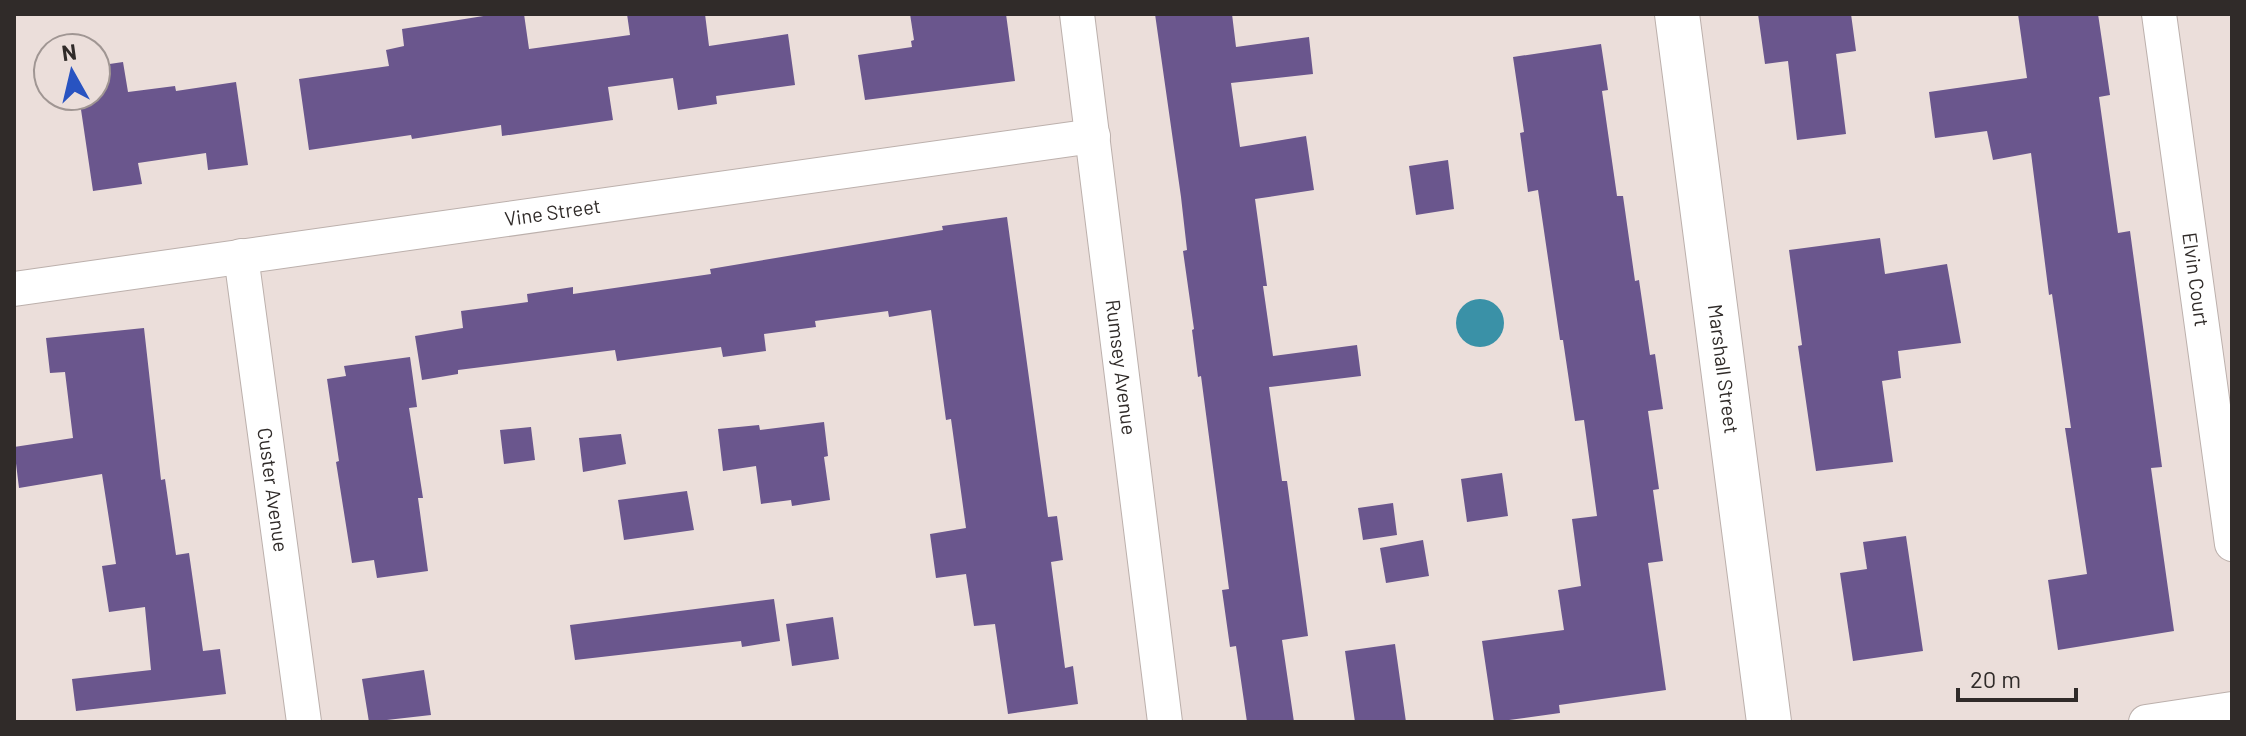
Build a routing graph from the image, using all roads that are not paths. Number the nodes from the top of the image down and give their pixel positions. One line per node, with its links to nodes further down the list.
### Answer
1 (1077, 14): 4 (street, Rumsey Avenue)
2 (1677, 14): 11 (street, Marshall Street)
3 (2159, 14): 7 (street, Elvin Court)
4 (1093, 136): 5 (street, Vine Street); 10 (street, Rumsey Avenue)
5 (241, 256): 6 (street, Vine Street); 9 (street, Custer Avenue)
6 (14, 289)
7 (2232, 544)
8 (2232, 709): 12 (street)
9 (304, 722)
10 (1165, 722)
11 (1769, 722)
12 (2146, 722)

